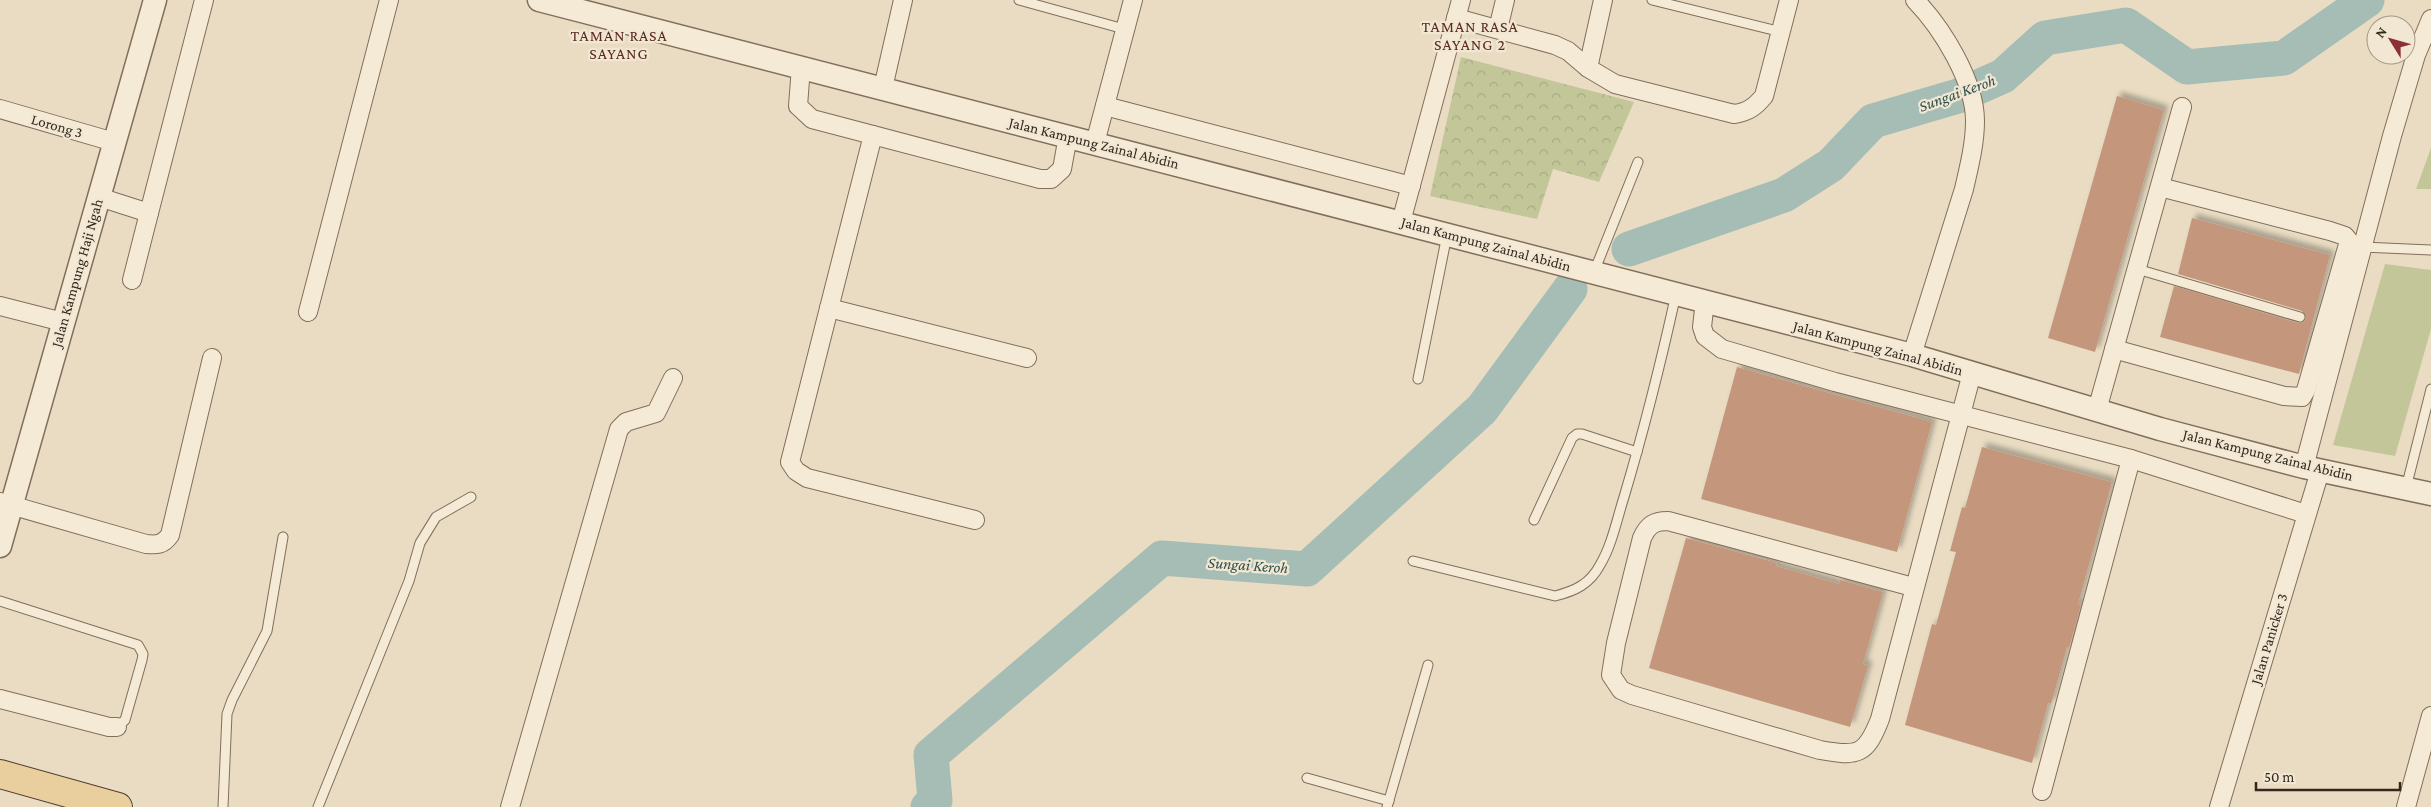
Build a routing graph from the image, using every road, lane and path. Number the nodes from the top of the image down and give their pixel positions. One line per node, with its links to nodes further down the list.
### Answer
1 (155, 0): 27 (street, Jalan Kampung Haji Ngah)
2 (204, 0): 33 (street)
3 (389, 0): 45 (street)
4 (539, 0): 19 (street, Jalan Kampung Zainal Abidin)
5 (903, 0): 21 (street)
6 (1019, 0): 17 (lane)
7 (1133, 0): 17 (street)
8 (1461, 0): 14 (street)
9 (1505, 0): 16 (street)
10 (1603, 0): 20 (street)
11 (1652, 0): 18 (lane)
12 (1789, 0): 18 (street)
13 (1915, 0): 49 (street)
14 (1456, 18): 16 (street); 30 (street)
15 (2431, 19): 36 (street, Jalan Panicker 3)
16 (1498, 29): 20 (street)
17 (1124, 30): 22 (street)
18 (1781, 32): 20 (street)
19 (801, 67): 21 (street, Jalan Kampung Zainal Abidin); 25 (street)
20 (1588, 68)
21 (883, 88): 26 (street, Jalan Kampung Zainal Abidin)
22 (1105, 106): 28 (street); 30 (street)
23 (2182, 108): 31 (street)
24 (0, 109): 27 (street, Lorong 3)
25 (872, 135): 26 (street); 44 (street)
26 (1068, 136): 28 (street, Jalan Kampung Zainal Abidin)
27 (114, 142): 32 (street, Jalan Kampung Haji Ngah)
28 (1095, 144): 34 (street, Jalan Kampung Zainal Abidin)
29 (1638, 162): 39 (lane)
30 (1411, 186): 34 (street)
31 (2160, 187): 38 (street); 48 (street)
32 (99, 197): 33 (street); 47 (street, Jalan Kampung Haji Ngah)
33 (150, 213): 40 (street)
34 (1401, 222): 35 (street, Jalan Kampung Zainal Abidin)
35 (1448, 234): 39 (street, Jalan Kampung Zainal Abidin); 54 (lane)
36 (2362, 247): 37 (lane); 60 (street, Jalan Panicker 3)
37 (2431, 250)
38 (2137, 268): 46 (lane); 48 (street)
39 (1594, 272): 41 (street, Jalan Kampung Zainal Abidin)
40 (132, 280)
41 (1676, 294): 42 (street, Jalan Kampung Zainal Abidin); 58 (lane)
42 (1705, 301): 49 (street, Jalan Kampung Zainal Abidin); 57 (street)
43 (0, 306): 47 (street)
44 (829, 308): 51 (street); 66 (street)
45 (308, 312)
46 (2300, 317)
47 (63, 322): 64 (street, Jalan Kampung Haji Ngah)
48 (2114, 349): 56 (street)
49 (1912, 355): 52 (street, Jalan Kampung Zainal Abidin)
50 (212, 358): 64 (street)
51 (1027, 358)
52 (1972, 374): 56 (street, Jalan Kampung Zainal Abidin); 57 (street)
53 (673, 378): 84 (street)
54 (1418, 379)
55 (2431, 389): 61 (lane)
56 (2097, 410): 60 (street, Jalan Kampung Zainal Abidin)
57 (1961, 414): 59 (street); 71 (street)
58 (1638, 452): 67 (lane); 70 (lane)
59 (2131, 459): 65 (street); 79 (street)
60 (2312, 469): 61 (street, Jalan Kampung Zainal Abidin); 65 (street, Jalan Panicker 3)
61 (2406, 488): 62 (street, Jalan Kampung Zainal Abidin)
62 (2431, 494)
63 (470, 497): 83 (lane)
64 (6, 504): 69 (street, Jalan Kampung Haji Ngah)
65 (2306, 514): 85 (street, Jalan Panicker 3)
66 (975, 520)
67 (1534, 520)
68 (283, 537): 82 (lane)
69 (0, 546)
70 (1413, 561)
71 (1913, 587): 71 (street)
72 (0, 601): 76 (lane)
73 (1428, 665): 80 (lane)
74 (0, 699): 76 (street)
75 (2431, 716): 86 (street)
76 (117, 727)
77 (0, 774): 81 (main road)
78 (1307, 778): 80 (lane)
79 (2042, 791)
80 (1388, 804)
81 (118, 807)
82 (223, 807)
83 (318, 807)
84 (510, 807)
85 (2219, 807)
86 (2406, 807)

